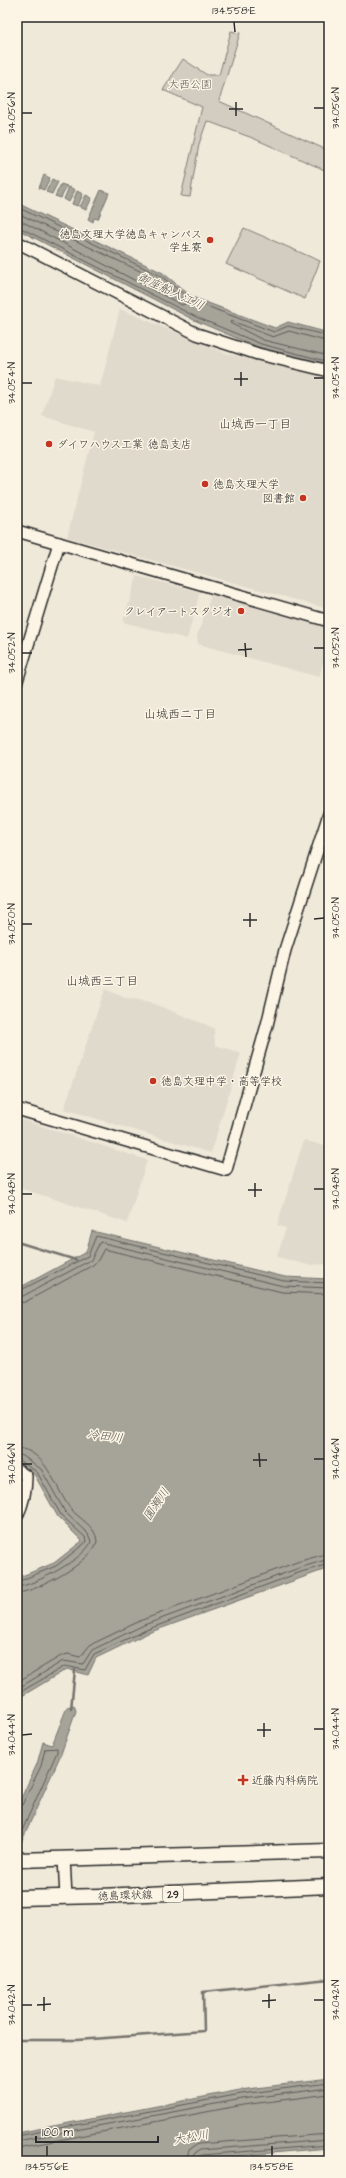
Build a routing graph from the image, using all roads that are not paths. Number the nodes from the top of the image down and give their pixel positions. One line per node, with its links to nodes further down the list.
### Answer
1 (17, 242): 2 (street)
2 (329, 371)
3 (17, 531): 4 (street)
4 (59, 544): 5 (street); 6 (street)
5 (329, 621)
6 (17, 681)
7 (329, 814): 8 (street)
8 (17, 1109)
9 (17, 1470): 10 (street)
10 (17, 1516)
11 (329, 1851): 12 (main road)
12 (64, 1858): 13 (main road); 15 (street)
13 (20, 1860)
14 (329, 1886): 15 (main road, 徳島環状線 / 29)
15 (66, 1897): 16 (main road, 徳島環状線 / 29)
16 (17, 1898)

